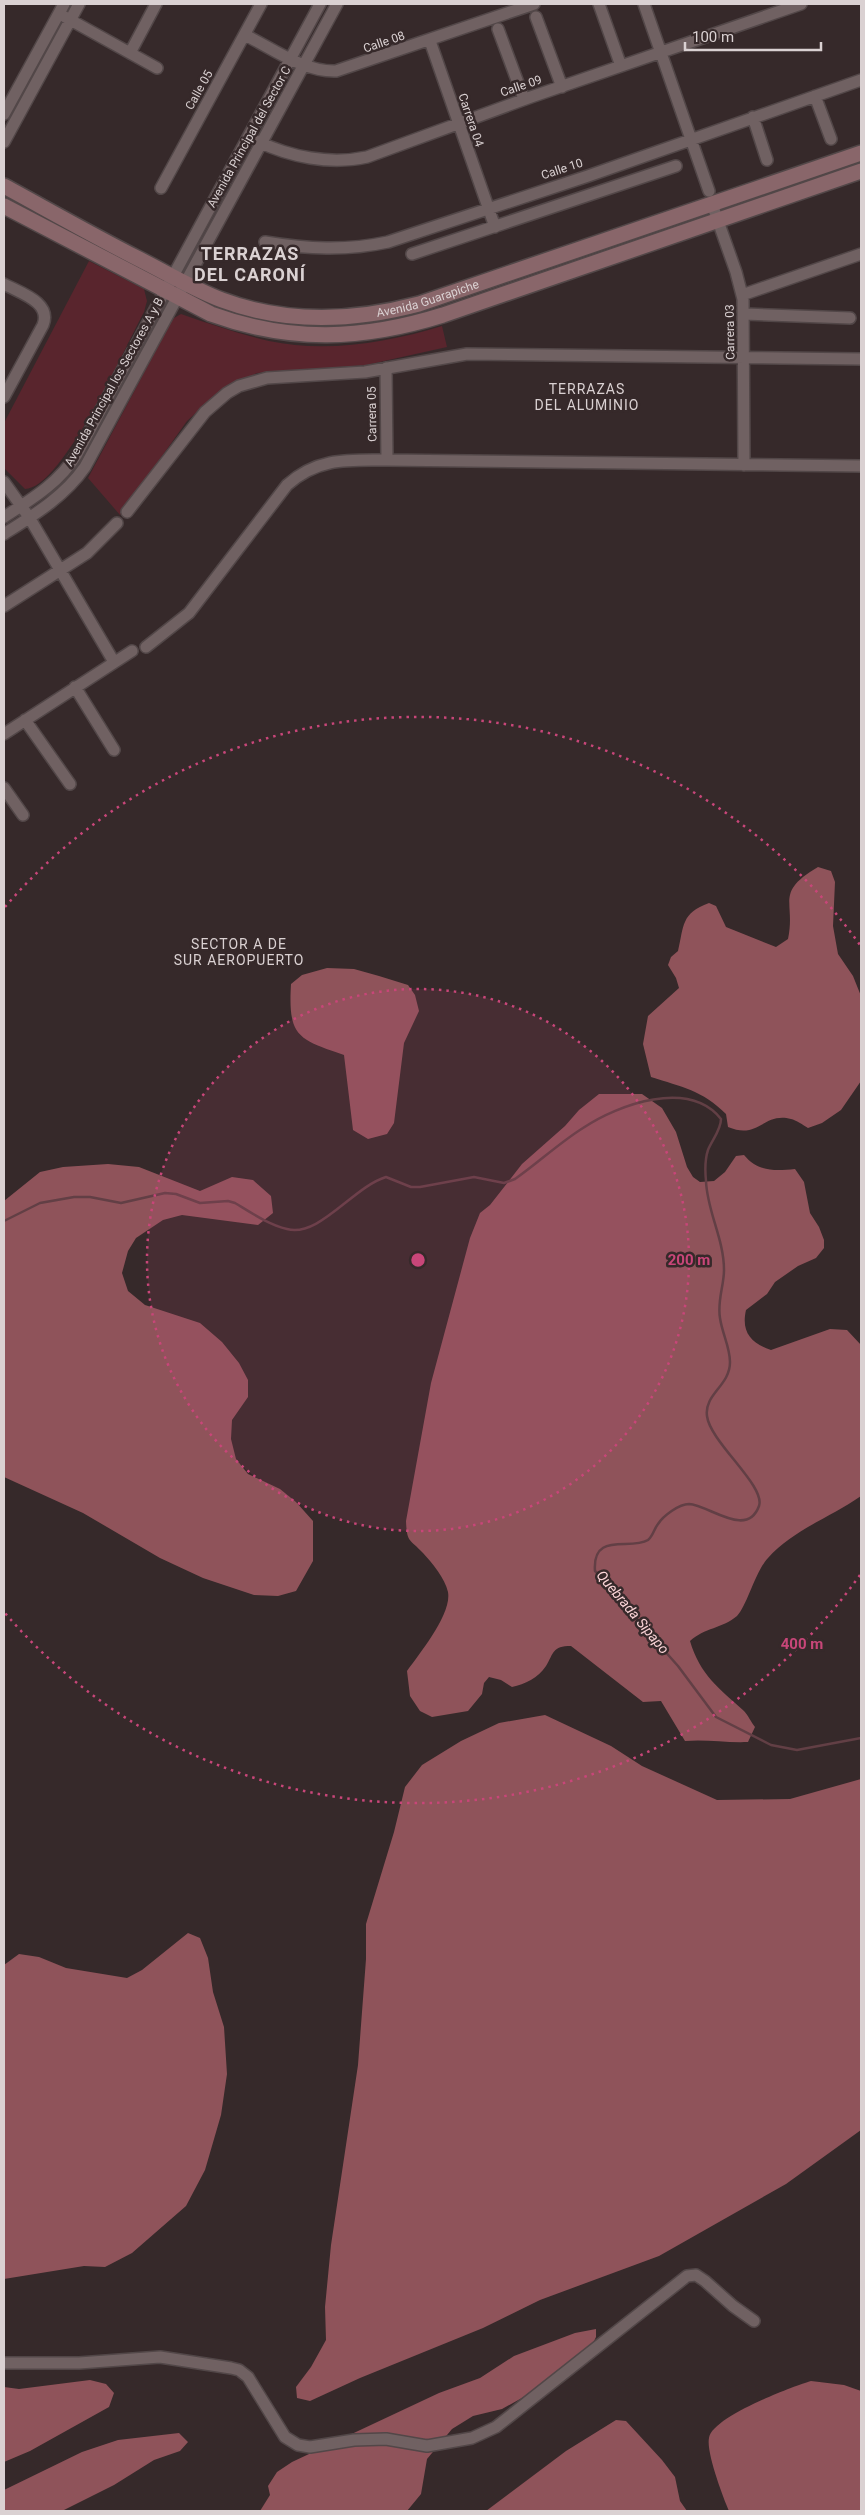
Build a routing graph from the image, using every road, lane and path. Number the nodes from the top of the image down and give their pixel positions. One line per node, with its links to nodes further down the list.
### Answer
1 (79, 4): 12 (street)
2 (156, 4): 17 (street)
3 (262, 4): 14 (street, Calle 05)
4 (320, 4): 18 (street, Avenida Principal del Sector C)
5 (337, 4): 19 (street, Avenida Principal del Sector C)
6 (534, 4): 15 (street, Calle 08)
7 (599, 4): 20 (street)
8 (644, 4): 16 (street, Carrera 03)
9 (801, 4): 16 (street, Calle 09)
10 (61, 9): 12 (street); 26 (street)
11 (536, 17): 23 (street)
12 (70, 20): 17 (street); 32 (street)
13 (498, 29): 25 (street)
14 (245, 35): 18 (street, Calle 08); 40 (street, Calle 05)
15 (430, 40): 19 (street, Calle 08); 28 (street, Carrera 04)
16 (660, 52): 20 (street, Calle 09); 30 (street, Carrera 03)
17 (130, 54): 21 (street)
18 (290, 59): 19 (street, Calle 08); 29 (street, Avenida Principal del Sector C)
19 (304, 65): 33 (street, Avenida Principal del Sector C)
20 (621, 66): 23 (street, Calle 09)
21 (156, 68)
22 (861, 80): 24 (street, Calle 10)
23 (562, 86): 25 (street, Calle 09)
24 (815, 96): 27 (street, Calle 10); 31 (street)
25 (524, 99): 28 (street, Calle 09)
26 (4, 114)
27 (753, 116): 30 (street, Calle 10); 35 (street)
28 (458, 123): 33 (street, Calle 09); 44 (street, Carrera 04)
29 (248, 137): 33 (street, Calle 09); 50 (street, Avenida Principal del Sector C)
30 (691, 138): 38 (street, Calle 10); 42 (street, Carrera 03)
31 (831, 139)
32 (4, 142)
33 (262, 143): 50 (street, Avenida Principal del Sector C)
34 (861, 153): 42 (street, Avenida Guarapiche)
35 (767, 160)
36 (676, 166): 41 (street)
37 (861, 171): 45 (street, Avenida Guarapiche)
38 (588, 176): 41 (street); 44 (street, Calle 10)
39 (4, 186): 50 (street, Avenida Guarapiche)
40 (161, 188)
41 (594, 194): 46 (street)
42 (711, 198): 45 (street, Carrera 03); 50 (street, Avenida Guarapiche)
43 (4, 206): 52 (street, Avenida Guarapiche)
44 (488, 208): 46 (street, Carrera 04); 47 (street, Calle 10)
45 (718, 221): 52 (street, Avenida Guarapiche); 53 (street, Carrera 03)
46 (495, 227): 48 (street)
47 (265, 242)
48 (412, 254)
49 (861, 254): 53 (street)
50 (179, 279): 52 (street)
51 (4, 284): 59 (street)
52 (170, 294): 64 (street, Avenida Principal los Sectores A y B); 67 (street, Avenida Principal los Sectores A y B)
53 (742, 295): 54 (street, Carrera 03)
54 (745, 314): 55 (street); 56 (street, Carrera 03)
55 (850, 318)
56 (744, 356): 57 (street); 58 (street); 61 (street, Carrera 03)
57 (861, 358)
58 (386, 368): 60 (street, Carrera 05); 65 (street)
59 (4, 397)
60 (387, 460): 61 (street); 72 (street)
61 (744, 465): 62 (street)
62 (861, 466)
63 (4, 482): 64 (street)
64 (22, 506): 66 (street, Avenida Principal los Sectores A y B); 67 (street)
65 (126, 512)
66 (4, 517)
67 (29, 517): 69 (street, Avenida Principal los Sectores A y B); 70 (street)
68 (117, 523): 70 (street)
69 (4, 534)
70 (61, 570): 71 (street); 74 (street)
71 (4, 606)
72 (146, 647)
73 (132, 651): 74 (street)
74 (114, 662): 75 (street)
75 (75, 687): 76 (street); 78 (street)
76 (25, 720): 77 (street); 79 (street)
77 (4, 734)
78 (114, 750)
79 (70, 784)
80 (4, 788): 81 (street)
81 (23, 815)
82 (754, 2321): 83 (street)
83 (4, 2363)

